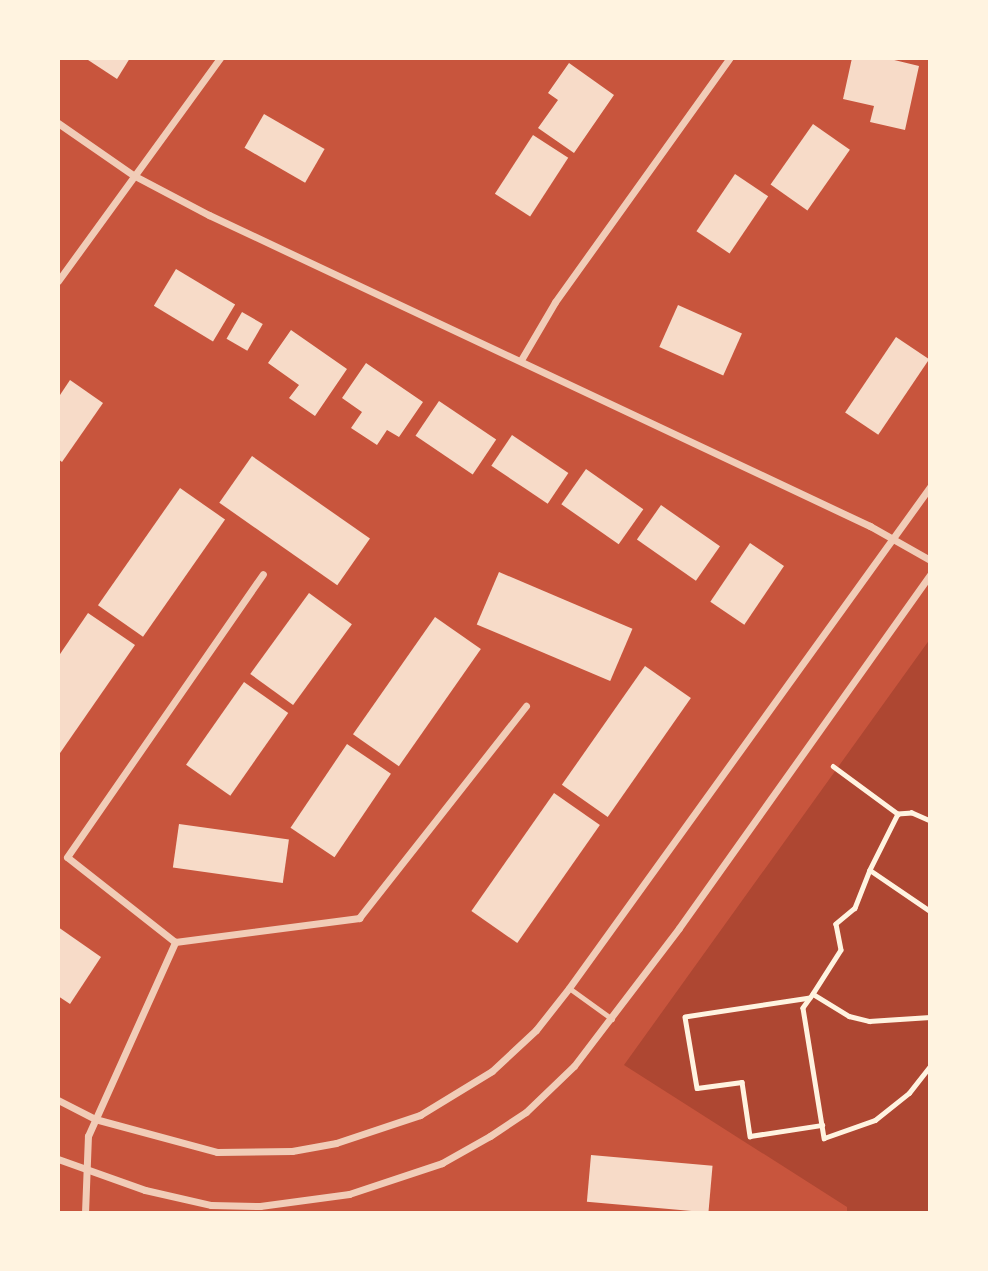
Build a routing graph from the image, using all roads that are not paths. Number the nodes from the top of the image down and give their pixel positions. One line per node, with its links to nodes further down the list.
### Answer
1 (220, 58): 4 (street)
2 (730, 58): 6 (street)
3 (58, 123): 4 (street)
4 (133, 175): 5 (street); 6 (street)
5 (58, 281)
6 (521, 359): 8 (street)
7 (930, 487): 8 (street)
8 (891, 538): 9 (street); 14 (street)
9 (930, 560)
10 (263, 574): 13 (street)
11 (930, 575): 15 (street)
12 (526, 706): 13 (street)
13 (175, 942): 17 (street)
14 (569, 988): 15 (lane); 17 (street)
15 (612, 1018): 20 (street)
16 (58, 1100): 17 (street)
17 (95, 1119): 19 (street)
18 (58, 1159): 19 (street)
19 (86, 1171): 20 (street); 21 (street)
20 (298, 1203): 22 (street)
21 (85, 1213)
22 (300, 1213)

